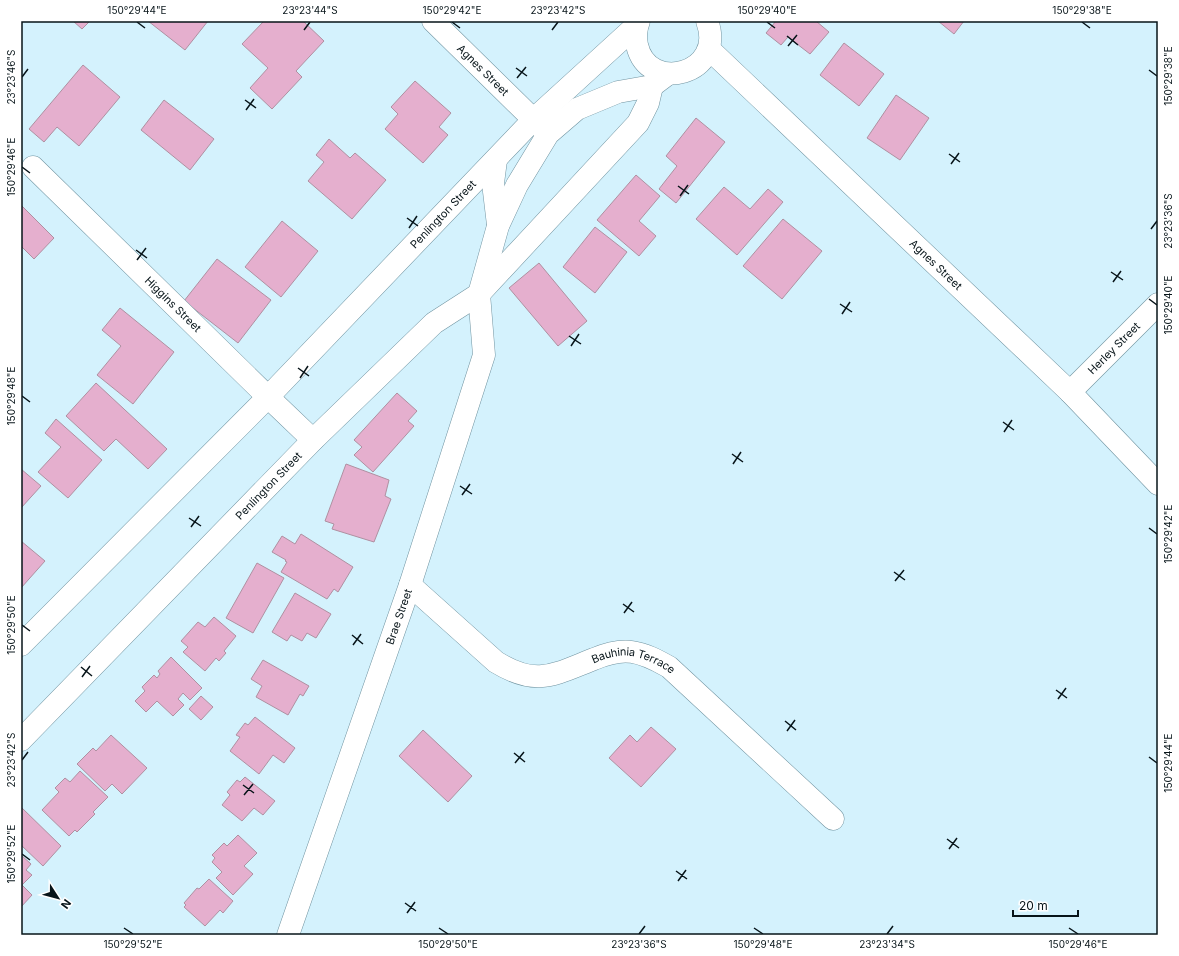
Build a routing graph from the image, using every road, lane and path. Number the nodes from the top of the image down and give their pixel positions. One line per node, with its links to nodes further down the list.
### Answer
1 (433, 21): 6 (street, Agnes Street)
2 (707, 21): 4 (street)
3 (638, 23): 5 (street); 6 (street, Penlington Street)
4 (709, 49): 5 (street, Penlington Street); 12 (street, Agnes Street)
5 (660, 80): 6 (street, Penlington Street); 10 (street)
6 (541, 127): 7 (street, Penlington Street); 9 (street, Penlington Street)
7 (496, 160): 9 (street, Penlington Street); 13 (street, Penlington Street)
8 (34, 167): 13 (street, Higgins Street)
9 (498, 226): 10 (street, Penlington Street)
10 (479, 294): 14 (street, Penlington Street); 16 (street, Brae Street)
11 (1158, 304): 12 (street, Herley Street)
12 (1070, 392): 15 (street, Agnes Street)
13 (268, 397): 14 (street, Higgins Street); 17 (street, Penlington Street)
14 (313, 440): 18 (street, Penlington Street)
15 (1158, 484)
16 (410, 585): 19 (street, Bauhinia Terrace); 20 (street, Brae Street)
17 (21, 645)
18 (25, 728)
19 (833, 819)
20 (288, 935)

